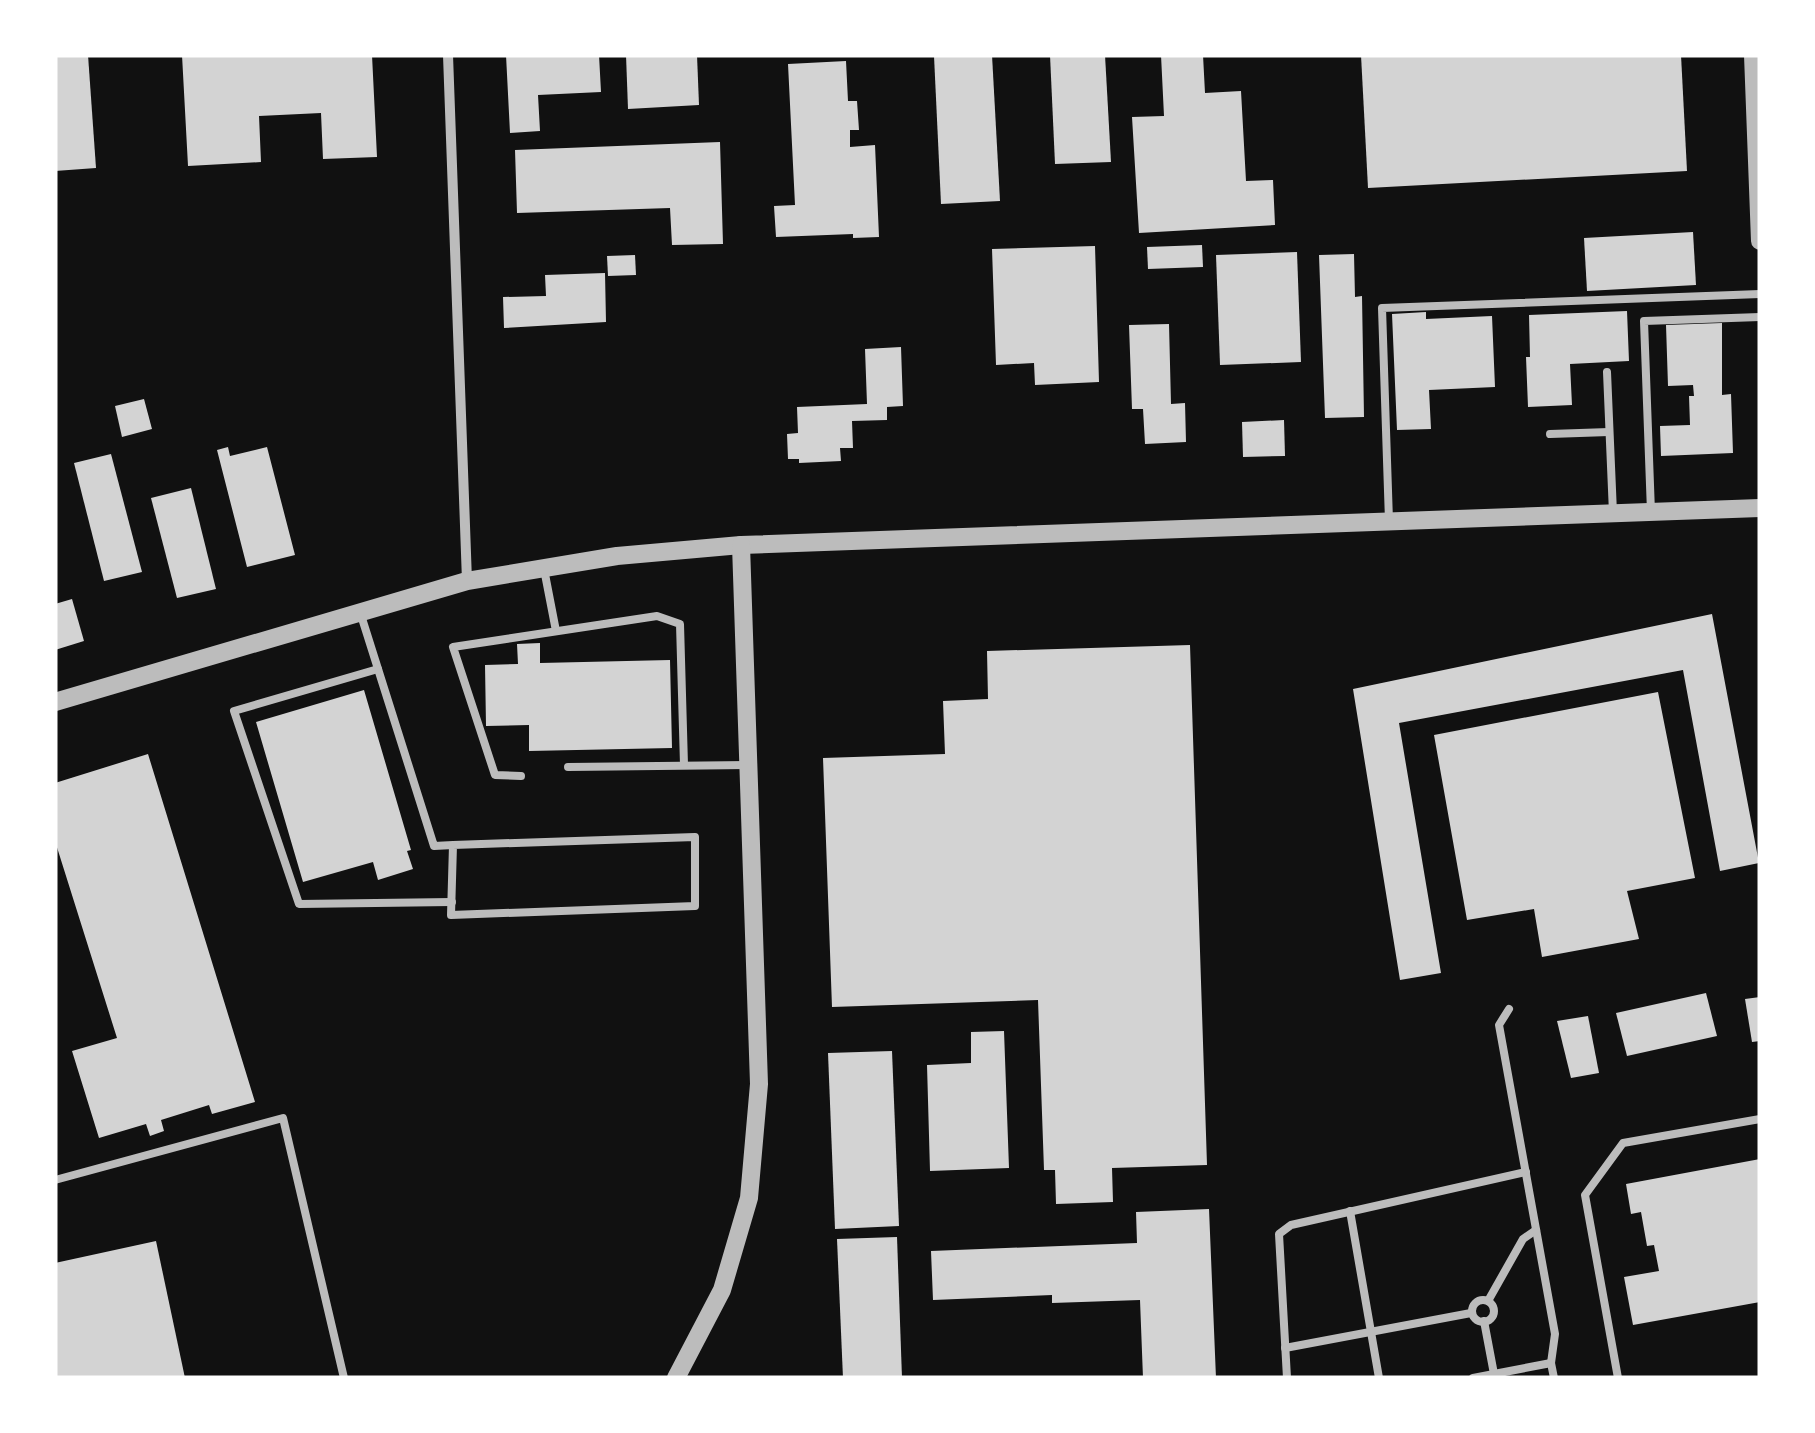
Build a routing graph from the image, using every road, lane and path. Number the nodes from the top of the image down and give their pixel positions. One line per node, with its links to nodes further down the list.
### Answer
1 (448, 55): 16 (street)
2 (1754, 55): 3 (street)
3 (1758, 180): 4 (street)
4 (1760, 241)
5 (1760, 294): 13 (lane)
6 (1760, 317): 11 (lane)
7 (1607, 372): 8 (lane)
8 (1610, 432): 9 (lane); 12 (lane)
9 (1550, 434)
10 (1760, 508): 11 (street)
11 (1651, 512): 12 (street)
12 (1612, 513): 13 (street)
13 (1389, 521): 14 (street)
14 (741, 545): 15 (street); 22 (street)
15 (544, 568): 16 (street); 18 (lane)
16 (468, 582): 17 (street)
17 (360, 612): 19 (lane); 20 (street)
18 (556, 631): 21 (lane); 24 (lane)
19 (378, 669): 25 (lane); 26 (lane)
20 (55, 702)
21 (684, 765): 22 (lane); 23 (lane)
22 (748, 765): 41 (street)
23 (568, 767)
24 (521, 776)
25 (452, 845): 26 (lane); 26 (lane)
26 (452, 902)
27 (1508, 1009): 29 (lane)
28 (1760, 1119): 46 (lane)
29 (1526, 1172): 31 (lane); 32 (lane)
30 (55, 1180): 40 (lane)
31 (1350, 1212): 36 (lane); 37 (lane)
32 (1536, 1230): 33 (lane); 38 (lane)
33 (1488, 1301): 34 (lane); 35 (lane)
34 (1471, 1313): 35 (lane); 36 (lane)
35 (1484, 1321): 39 (lane)
36 (1372, 1332): 37 (lane); 43 (lane)
37 (1285, 1348): 42 (lane)
38 (1550, 1364): 39 (lane); 45 (lane)
39 (1494, 1374): 44 (lane)
40 (344, 1378)
41 (676, 1378)
42 (1287, 1378)
43 (1380, 1378)
44 (1473, 1378)
45 (1554, 1378)
46 (1618, 1378)

